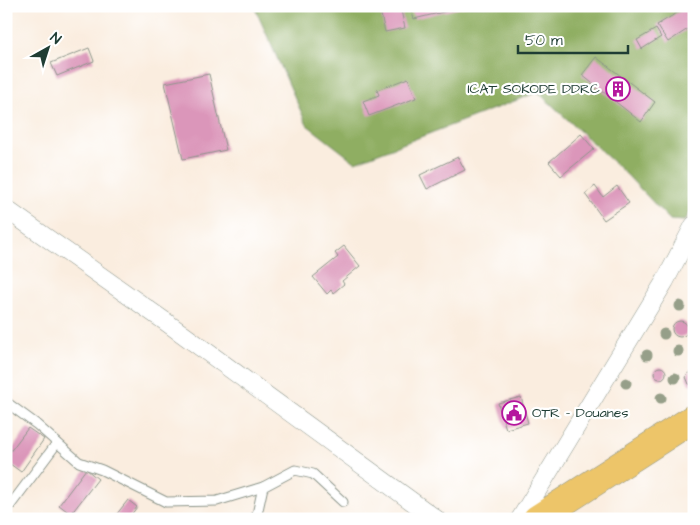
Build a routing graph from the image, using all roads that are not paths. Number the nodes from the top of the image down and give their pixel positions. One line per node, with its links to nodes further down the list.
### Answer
1 (6, 209): 10 (street)
2 (694, 225): 11 (street)
3 (6, 402): 5 (lane)
4 (694, 418): 12 (highway)
5 (57, 442): 6 (lane); 8 (lane)
6 (263, 487): 7 (lane); 9 (lane)
7 (343, 502)
8 (6, 511)
9 (256, 519)
10 (436, 519)
11 (520, 519)
12 (538, 519)

